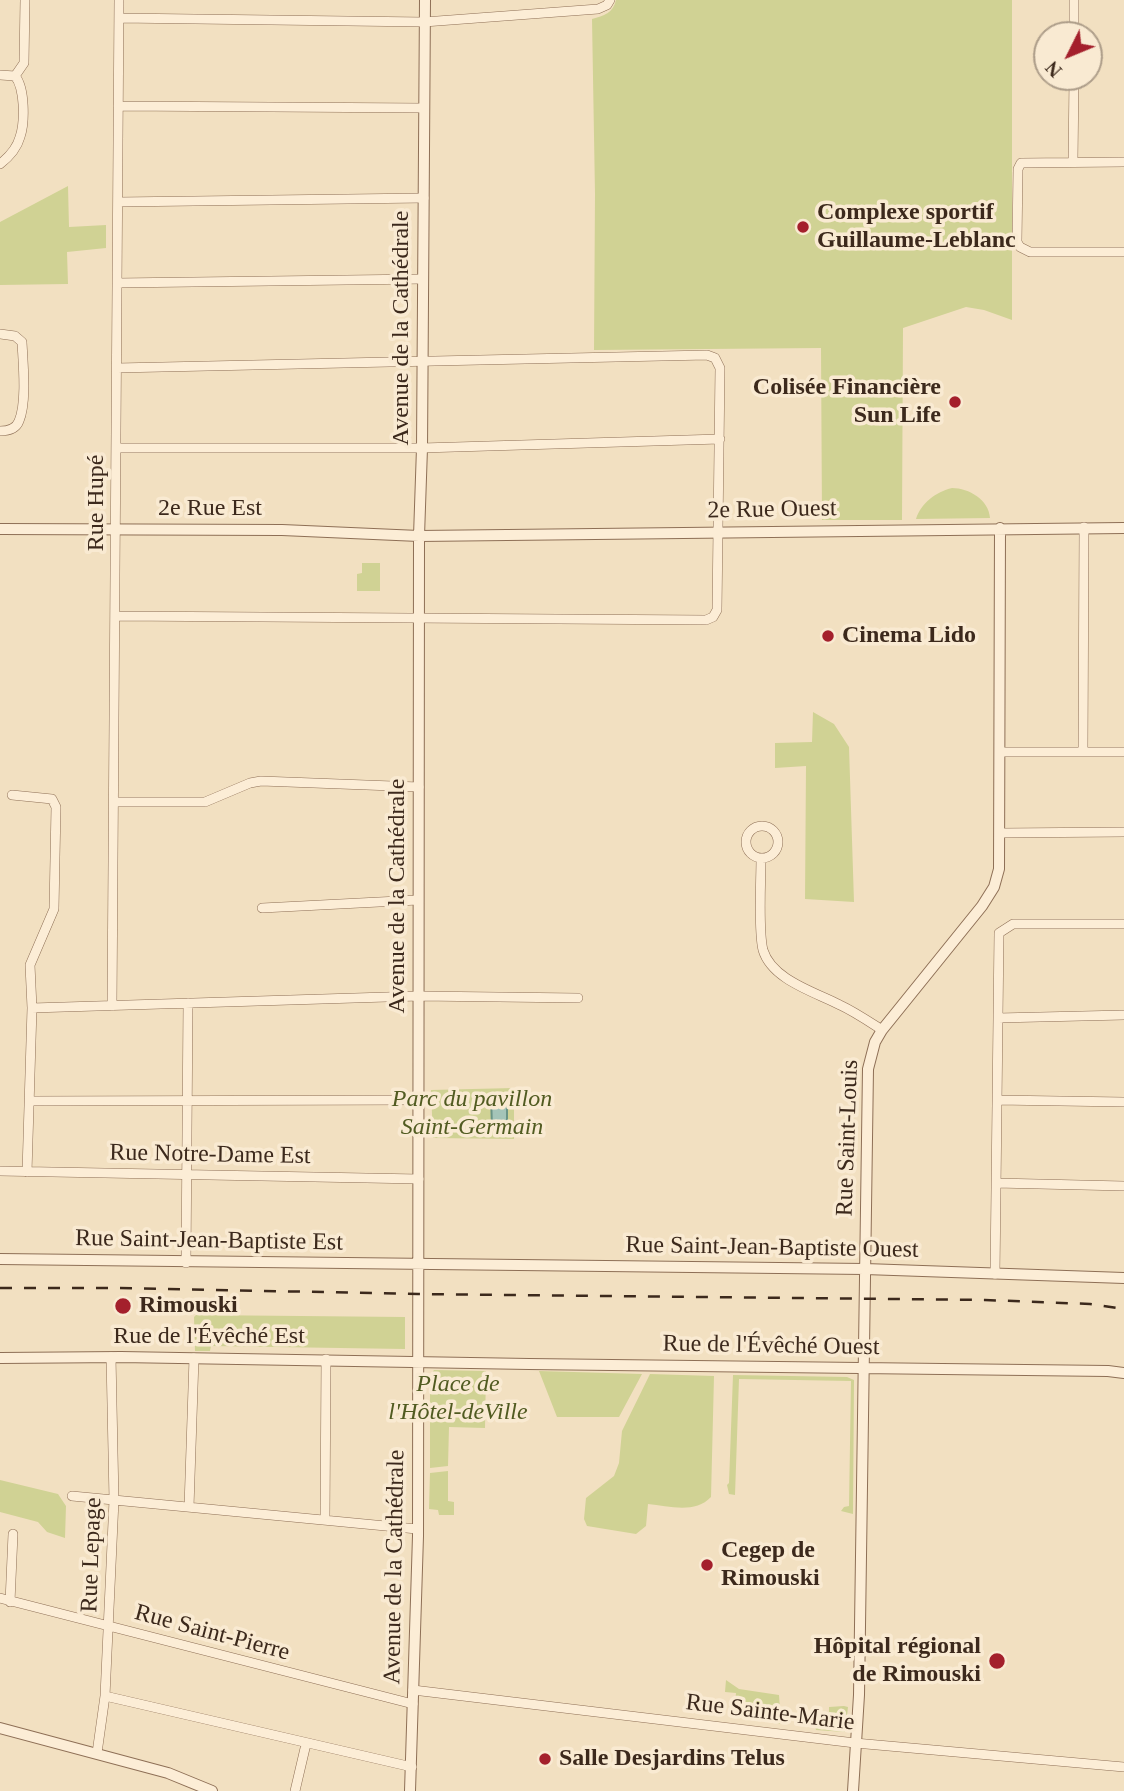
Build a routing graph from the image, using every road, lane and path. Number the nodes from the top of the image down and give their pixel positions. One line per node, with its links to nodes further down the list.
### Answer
1 (24, 0): 10 (street)
2 (119, 0): 6 (street, Rue Hupé)
3 (425, 0): 8 (street, Avenue de la Cathédrale)
4 (610, 0): 8 (street)
5 (1074, 0): 7 (street)
6 (119, 18): 8 (street); 12 (street, Rue Hupé)
7 (1074, 21)
8 (424, 22): 13 (street, Avenue de la Cathédrale)
9 (0, 75): 10 (street)
10 (15, 76): 16 (street)
11 (1074, 91): 14 (street)
12 (118, 106): 13 (street); 18 (street, Rue Hupé)
13 (424, 108): 17 (street, Avenue de la Cathédrale)
14 (1073, 162): 15 (street); 19 (street)
15 (1124, 162)
16 (0, 164)
17 (424, 198): 18 (street); 20 (street, Avenue de la Cathédrale)
18 (118, 202): 21 (street, Rue Hupé)
19 (1124, 252)
20 (423, 279): 21 (street); 23 (street, Avenue de la Cathédrale)
21 (117, 283): 24 (street, Rue Hupé)
22 (0, 334): 25 (street)
23 (423, 360): 24 (street); 26 (street); 28 (street, Avenue de la Cathédrale)
24 (117, 368): 27 (street, Rue Hupé)
25 (0, 430)
26 (720, 439): 28 (street); 34 (street)
27 (116, 448): 28 (street); 33 (street, Rue Hupé)
28 (422, 448): 35 (street, Avenue de la Cathédrale)
29 (1084, 527): 30 (street, 2e Rue Ouest); 31 (street, 2e Rue Ouest); 38 (street)
30 (1000, 528): 34 (street, 2e Rue Ouest); 39 (street, Rue Saint-Louis)
31 (1124, 528)
32 (0, 529): 33 (street, 2e Rue Est)
33 (116, 530): 35 (street, 2e Rue Est); 36 (street, Rue Hupé)
34 (718, 531): 35 (street, 2e Rue Ouest); 37 (street)
35 (419, 536): 37 (street, Avenue de la Cathédrale)
36 (115, 615): 37 (street); 43 (street, Rue Hupé)
37 (420, 618): 41 (street, Avenue de la Cathédrale)
38 (1083, 751): 39 (street); 40 (street)
39 (1000, 752): 45 (street, Rue Saint-Louis)
40 (1124, 752)
41 (419, 787): 43 (street); 47 (street, Avenue de la Cathédrale)
42 (12, 795): 54 (street)
43 (114, 802): 53 (street, Rue Hupé)
44 (1124, 832): 45 (street)
45 (1000, 833): 57 (street, Rue Saint-Louis)
46 (761, 858): 57 (street)
47 (418, 900): 48 (street); 50 (street, Avenue de la Cathédrale)
48 (262, 908)
49 (1124, 924): 56 (street)
50 (419, 996): 51 (street); 52 (street); 59 (street, Avenue de la Cathédrale)
51 (578, 998)
52 (188, 1003): 53 (street); 58 (street)
53 (113, 1006): 54 (street)
54 (32, 1008): 61 (street)
55 (1124, 1015): 56 (street)
56 (998, 1018): 60 (street)
57 (882, 1030): 72 (street, Rue Saint-Louis)
58 (187, 1100): 59 (street); 61 (street); 65 (street)
59 (418, 1100): 66 (street, Avenue de la Cathédrale)
60 (997, 1100): 62 (street); 67 (street)
61 (30, 1101): 64 (street)
62 (1124, 1102)
63 (0, 1171): 64 (street, Rue Notre-Dame Est)
64 (27, 1172): 65 (street, Rue Notre-Dame Est)
65 (187, 1174): 66 (street, Rue Notre-Dame Est); 70 (street)
66 (419, 1179): 71 (street, Avenue de la Cathédrale)
67 (996, 1183): 68 (street); 73 (street)
68 (1124, 1186)
69 (0, 1259): 70 (street, Rue Saint-Jean-Baptiste Est)
70 (186, 1263): 71 (street, Rue Saint-Jean-Baptiste Est)
71 (418, 1265): 72 (street, Rue Saint-Jean-Baptiste Ouest); 79 (street, Avenue de la Cathédrale)
72 (865, 1269): 73 (street, Rue Saint-Jean-Baptiste Ouest); 80 (street, Rue Saint-Louis)
73 (995, 1274): 74 (street, Rue Saint-Jean-Baptiste Ouest)
74 (1124, 1278)
75 (111, 1357): 76 (street, Rue de l'Évêché Est); 77 (street, Rue de l'Évêché Est); 83 (street, Rue Lepage)
76 (0, 1358)
77 (194, 1358): 78 (street, Rue de l'Évêché Est); 84 (street)
78 (326, 1359): 79 (street, Rue de l'Évêché Est); 85 (street)
79 (418, 1361): 80 (street, Rue de l'Évêché Ouest); 86 (street, Avenue de la Cathédrale)
80 (865, 1368): 81 (street, Rue de l'Évêché Ouest); 94 (street, Rue Saint-Louis)
81 (1124, 1373)
82 (72, 1496): 83 (street)
83 (114, 1500): 84 (street); 89 (street, Rue Lepage)
84 (189, 1507): 85 (street)
85 (325, 1519): 86 (street)
86 (417, 1529): 90 (street, Avenue de la Cathédrale)
87 (13, 1534): 88 (street)
88 (5, 1600): 89 (street, Rue Saint-Pierre)
89 (109, 1626): 91 (street, Rue Lepage); 92 (street, Rue Saint-Pierre)
90 (413, 1690): 92 (street, Avenue de la Cathédrale); 94 (street, Rue Sainte-Marie)
91 (105, 1696): 95 (street); 96 (street, Rue Lepage)
92 (413, 1704): 97 (street, Avenue de la Cathédrale)
93 (0, 1728): 96 (street)
94 (855, 1743): 98 (street, Rue Sainte-Marie); 102 (street, Rue Saint-Louis)
95 (306, 1744): 97 (street); 100 (street)
96 (97, 1753): 99 (street)
97 (412, 1767): 101 (street, Avenue de la Cathédrale)
98 (1124, 1767)
99 (212, 1791)
100 (295, 1791)
101 (410, 1791)
102 (853, 1791)

